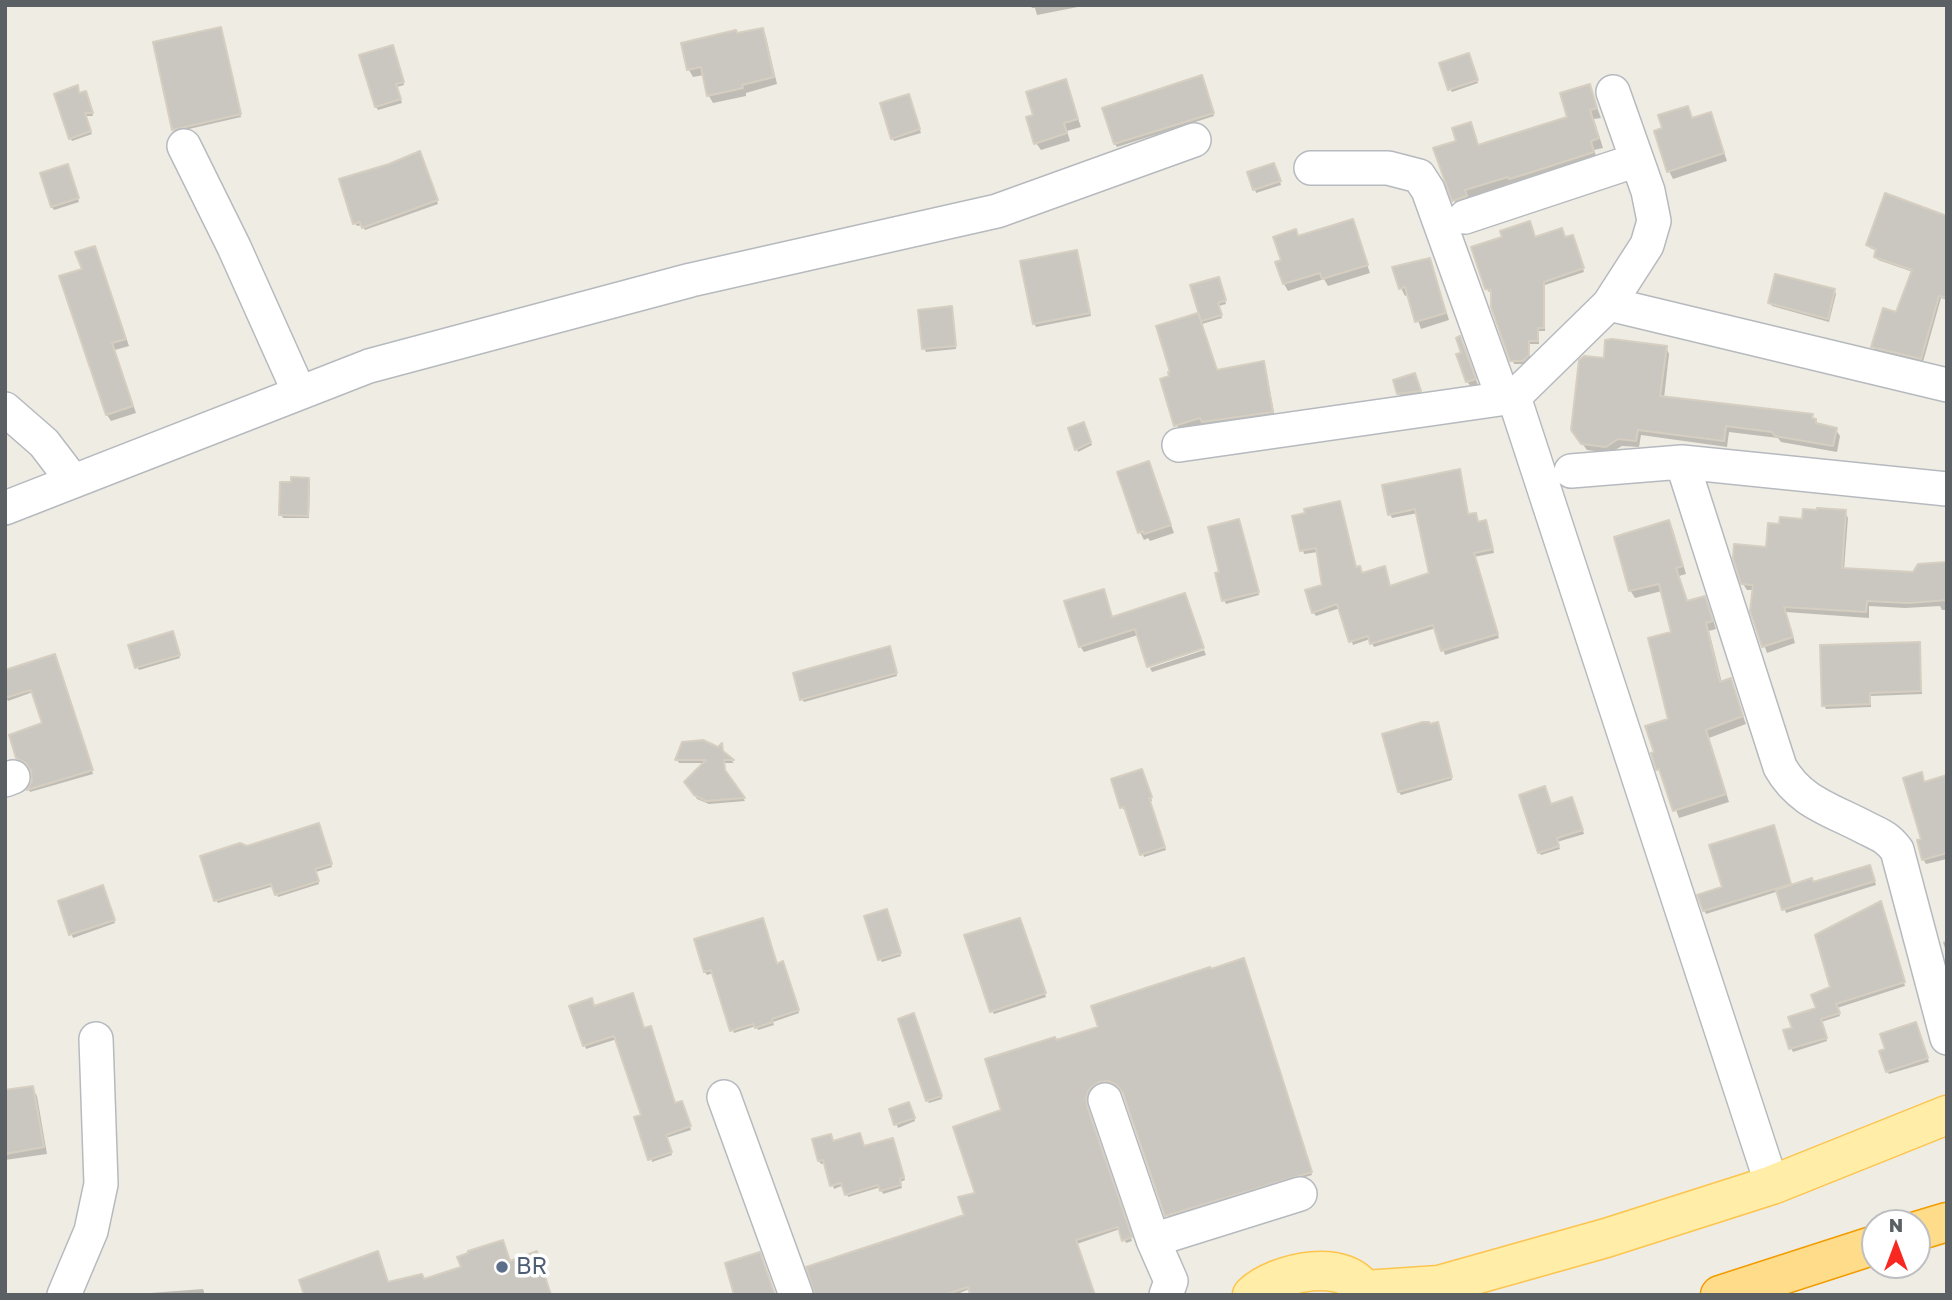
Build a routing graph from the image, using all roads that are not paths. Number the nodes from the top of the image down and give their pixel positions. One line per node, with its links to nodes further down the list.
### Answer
1 (1614, 92): 4 (street)
2 (1194, 141): 9 (street)
3 (184, 146): 9 (street)
4 (1637, 160): 6 (street); 7 (street)
5 (1311, 168): 10 (street)
6 (1465, 217)
7 (1609, 304): 8 (street); 10 (street)
8 (1947, 385)
9 (299, 392): 15 (street)
10 (1509, 397): 12 (street); 23 (street)
11 (5, 409): 15 (street)
12 (1179, 445)
13 (1682, 462): 14 (street); 16 (street); 18 (street)
14 (1571, 471)
15 (74, 481): 17 (street)
16 (1947, 489)
17 (5, 508)
18 (1947, 1038)
19 (96, 1039): 28 (street)
20 (723, 1097): 29 (street)
21 (1105, 1100): 25 (street)
22 (1947, 1115): 23 (main road)
23 (1772, 1185): 27 (main road)
24 (1300, 1194): 25 (street)
25 (1153, 1240): 30 (street)
26 (1861, 1250): 32 (highway)
27 (1365, 1292): 31 (main road)
28 (64, 1295)
29 (796, 1295)
30 (1166, 1295)
31 (1252, 1295)
32 (1720, 1295)

